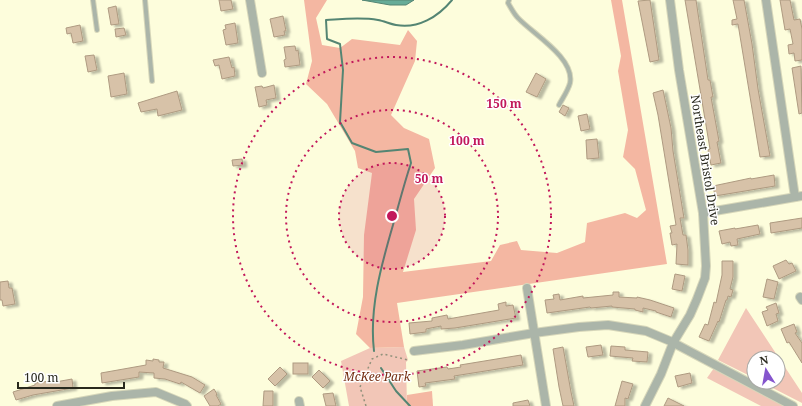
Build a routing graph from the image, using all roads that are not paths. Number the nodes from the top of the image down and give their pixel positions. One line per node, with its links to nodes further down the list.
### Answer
1 (92, 0): 7 (lane)
2 (145, 0): 9 (lane)
3 (250, 0): 8 (street)
4 (509, 0): 10 (lane)
5 (670, 0): 12 (street, Northeast Bristol Drive)
6 (766, 0): 11 (street)
7 (97, 30)
8 (262, 73)
9 (152, 81)
10 (559, 105)
11 (799, 197): 12 (street)
12 (703, 213): 15 (street, Northeast Bristol Drive)
13 (527, 288): 14 (street)
14 (534, 333): 15 (street); 16 (street); 19 (street)
15 (673, 343): 20 (street, Northeast Bristol Drive); 21 (street)
16 (414, 351)
17 (57, 406): 18 (street)
18 (187, 406)
19 (546, 406)
20 (645, 406)
21 (793, 406)

